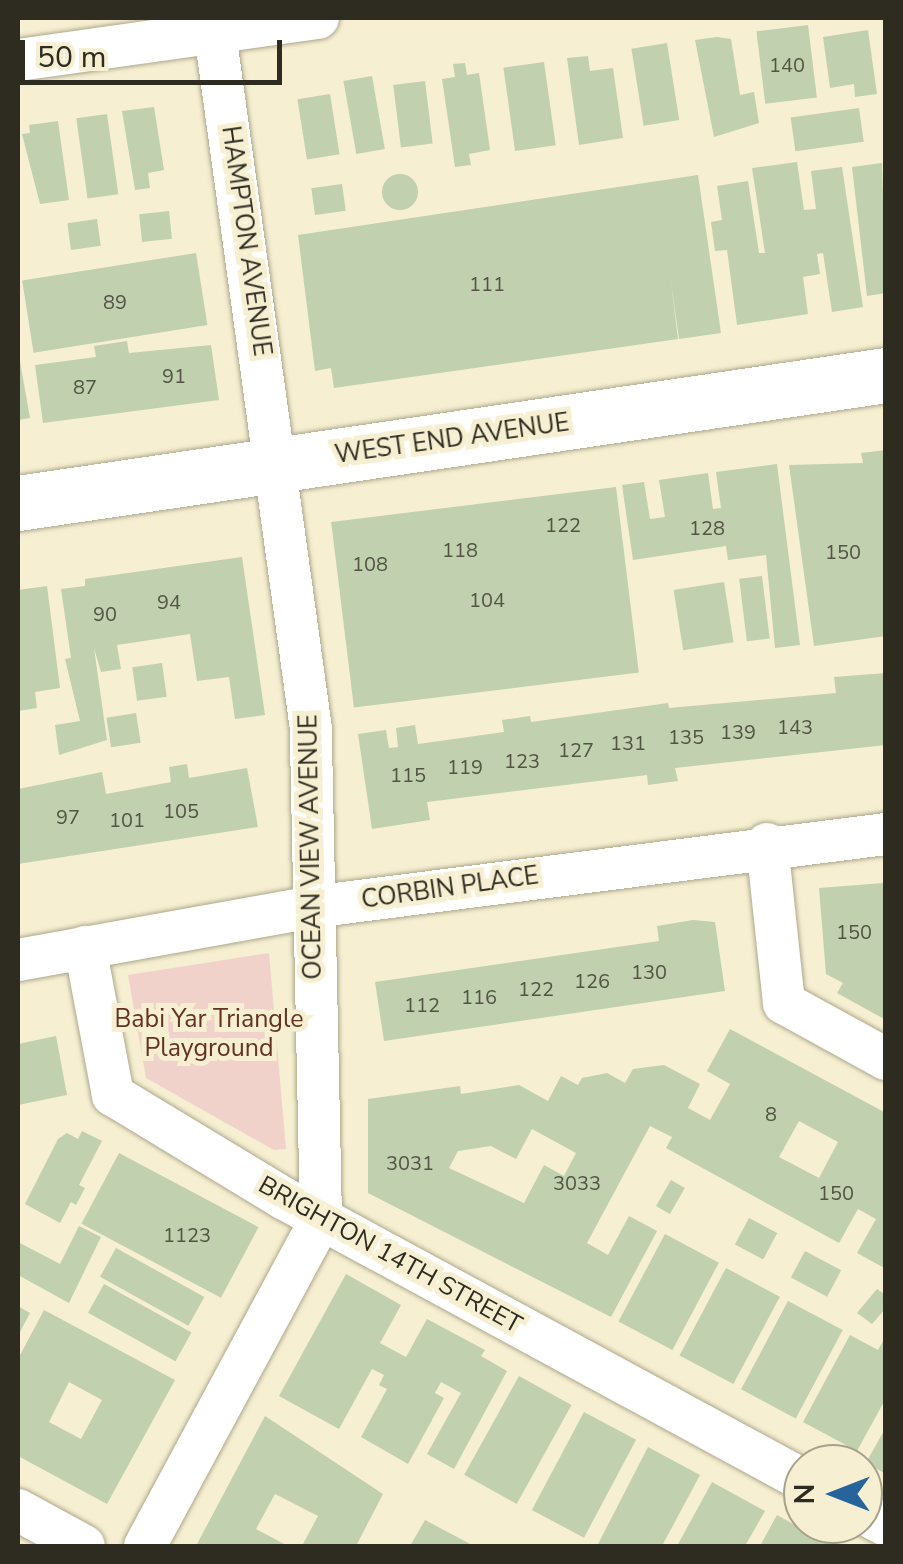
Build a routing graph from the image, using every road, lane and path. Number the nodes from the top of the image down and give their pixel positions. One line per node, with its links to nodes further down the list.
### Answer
1 (318, 18): 2 (street)
2 (214, 25): 3 (street); 5 (street, HAMPTON AVENUE)
3 (18, 60)
4 (886, 375): 5 (main road, WEST END AVENUE)
5 (278, 465): 6 (main road, WEST END AVENUE); 9 (street, OCEAN VIEW AVENUE)
6 (18, 503)
7 (886, 834): 8 (street, CORBIN PLACE)
8 (767, 844): 9 (street, CORBIN PLACE); 12 (street)
9 (312, 907): 10 (street, CORBIN PLACE); 13 (street, OCEAN VIEW AVENUE)
10 (84, 947): 11 (street, CORBIN PLACE); 13 (street, BRIGHTON 14TH STREET)
11 (18, 960)
12 (886, 1059)
13 (321, 1218): 14 (street, BRIGHTON 14TH STREET); 17 (street, OCEAN VIEW AVENUE)
14 (783, 1469)
15 (18, 1510): 16 (street)
16 (84, 1546)
17 (146, 1546)

